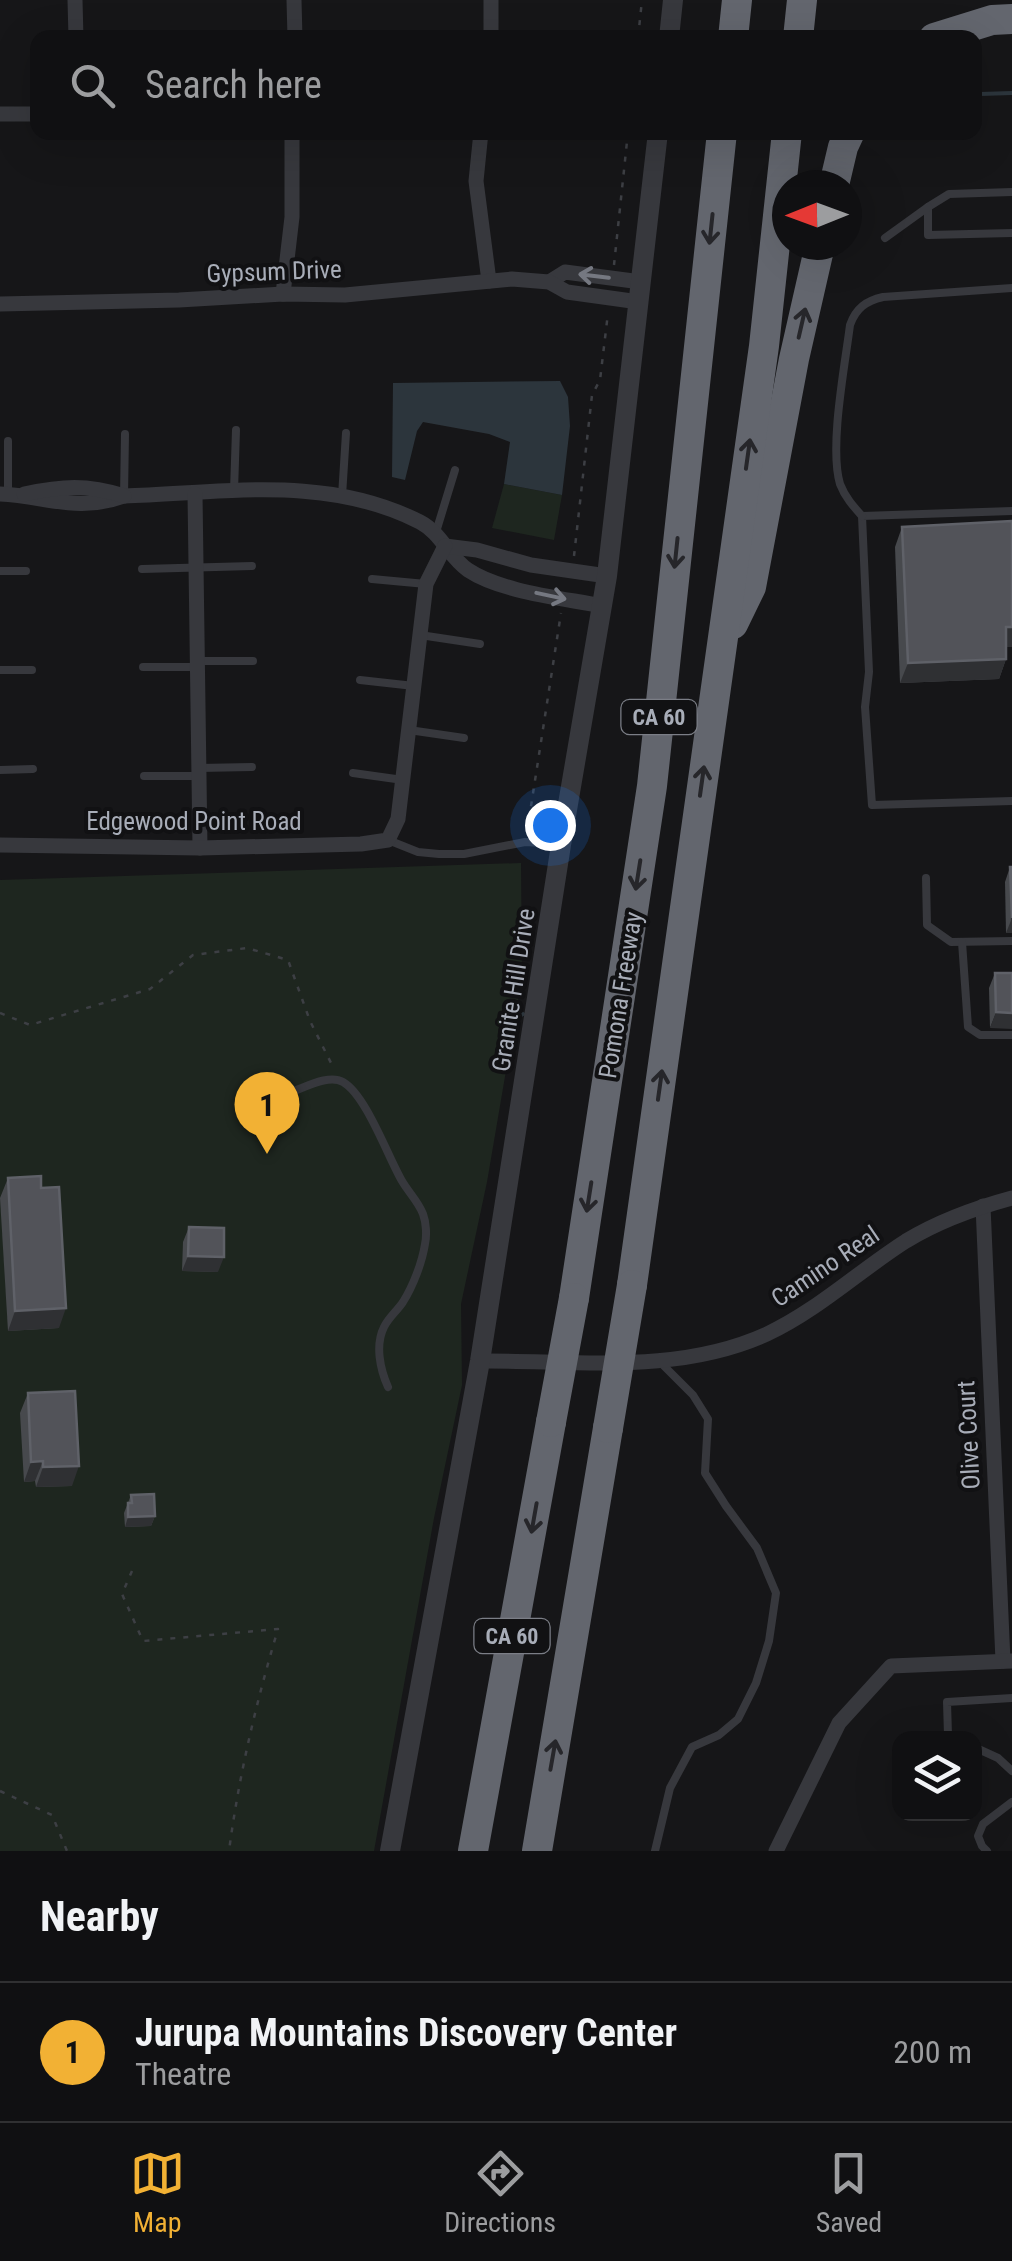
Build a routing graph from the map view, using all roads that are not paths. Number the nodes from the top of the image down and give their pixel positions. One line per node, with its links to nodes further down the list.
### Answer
1 (75, 0): 8 (street)
2 (294, 0): 9 (street)
3 (491, 0): 10 (street)
4 (673, 0): 11 (street)
5 (737, 0): 12 (highway)
6 (802, 0): 13 (highway)
7 (1012, 19): 14 (highway)
8 (76, 30)
9 (295, 30)
10 (490, 30)
11 (669, 30)
12 (733, 30)
13 (799, 30)
14 (960, 30)
15 (0, 114): 16 (street)
16 (30, 114)
17 (292, 140): 32 (street)
18 (481, 140): 29 (street)
19 (657, 140): 31 (street, Granite Hill Drive)
20 (721, 140): 99 (highway, Pomona Freeway / CA 60, one-way to 99, bridge)
21 (787, 140): 60 (highway, Pomona Freeway / CA 60, one-way to 21)
22 (846, 140): 23 (highway)
23 (838, 170)
24 (1012, 192): 25 (lane)
25 (928, 207): 26 (lane); 27 (lane)
26 (1012, 233)
27 (885, 238)
28 (817, 260): 60 (highway, one-way to 28)
29 (489, 282): 31 (street, Gypsum Drive); 32 (street, Gypsum Drive)
30 (1012, 288): 45 (lane)
31 (640, 292): 53 (street, Granite Hill Drive)
32 (283, 294): 33 (street, Gypsum Drive)
33 (0, 304)
34 (236, 430): 39 (lane)
35 (346, 433): 43 (lane)
36 (125, 434): 42 (lane)
37 (8, 440): 40 (lane)
38 (455, 470): 46 (lane)
39 (234, 491): 41 (street); 43 (street)
40 (9, 494): 42 (street)
41 (195, 494): 42 (street); 50 (street)
42 (124, 496)
43 (342, 496): 46 (street)
44 (1012, 512): 45 (lane)
45 (862, 516): 77 (lane)
46 (440, 539): 47 (street); 55 (street); 56 (street)
47 (496, 556): 53 (street); 55 (street)
48 (252, 566): 50 (lane)
49 (142, 568): 50 (lane)
50 (196, 568): 62 (street)
51 (0, 571): 52 (lane)
52 (26, 571)
53 (606, 576): 57 (street, Granite Hill Drive)
54 (372, 579): 56 (lane)
55 (487, 579): 57 (street, one-way to 57)
56 (426, 584): 58 (street)
57 (602, 606): 79 (street, Granite Hill Drive)
58 (420, 635): 59 (lane); 67 (street)
59 (480, 644)
60 (719, 654): 100 (highway, Pomona Freeway / CA 60, one-way to 60, bridge)
61 (253, 661): 62 (lane)
62 (198, 664): 63 (lane); 73 (street)
63 (143, 667)
64 (0, 670): 65 (lane)
65 (32, 670)
66 (360, 680): 67 (lane)
67 (414, 686): 68 (street)
68 (409, 730): 69 (lane); 76 (street)
69 (464, 738)
70 (252, 767): 73 (lane)
71 (0, 770): 72 (lane)
72 (33, 770)
73 (199, 772): 75 (lane); 81 (street)
74 (352, 774): 76 (lane)
75 (144, 776)
76 (403, 780): 78 (street)
77 (1012, 801)
78 (388, 840): 79 (lane); 81 (street, Edgewood Point Road)
79 (561, 844): 89 (street, Granite Hill Drive)
80 (0, 846): 81 (street, Edgewood Point Road)
81 (200, 848)
82 (926, 878): 84 (lane)
83 (1012, 941): 84 (lane)
84 (962, 942): 85 (lane)
85 (1012, 1035)
86 (292, 1092): 91 (lane)
87 (1012, 1198): 88 (street, Camino Real)
88 (983, 1206): 90 (street, Camino Real); 92 (street, Olive Court)
89 (480, 1361): 90 (street, Camino Real); 98 (street, Granite Hill Drive)
90 (660, 1362): 101 (lane)
91 (388, 1387)
92 (1008, 1662): 102 (street)
93 (1012, 1698): 94 (lane)
94 (948, 1731)
95 (982, 1751): 96 (lane)
96 (1012, 1771)
97 (1012, 1802): 103 (lane)
98 (390, 1851)
99 (473, 1851)
100 (536, 1851)
101 (655, 1851)
102 (776, 1851)
103 (987, 1851)

